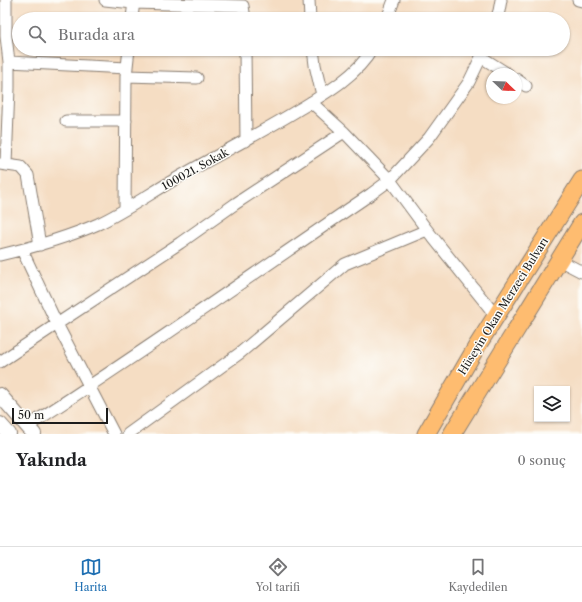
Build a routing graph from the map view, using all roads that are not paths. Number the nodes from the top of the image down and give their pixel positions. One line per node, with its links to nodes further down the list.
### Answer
1 (6, 0): 14 (street)
2 (105, 0): 8 (street)
3 (309, 0): 11 (street)
4 (394, 0): 12 (street)
5 (501, 0): 13 (street)
6 (578, 0): 7 (street)
7 (582, 1)
8 (133, 2): 9 (street); 10 (street)
9 (243, 3)
10 (132, 12)
11 (310, 12)
12 (390, 12)
13 (500, 12)
14 (3, 37): 21 (street)
15 (128, 56): 23 (street)
16 (245, 56): 32 (street)
17 (314, 56): 27 (street)
18 (368, 56): 27 (street, 100021. Sokak)
19 (482, 56): 34 (street)
20 (487, 56): 22 (street)
21 (9, 62): 23 (street); 33 (street)
22 (501, 68)
23 (127, 72): 24 (street); 30 (street)
24 (197, 78)
25 (522, 84): 26 (street)
26 (526, 86)
27 (322, 95): 28 (street, 100021. Sokak)
28 (311, 102): 31 (street); 32 (street, 100021. Sokak)
29 (66, 121): 30 (street)
30 (126, 121): 36 (street)
31 (344, 132): 34 (street); 45 (street)
32 (246, 141): 36 (street, 100021. Sokak)
33 (3, 164): 39 (street)
34 (390, 180): 38 (street); 47 (street)
35 (582, 180): 44 (main road, Hüseyin Okan Merzeci Bulvarı)
36 (125, 209): 39 (street, 100021. Sokak)
37 (582, 223): 42 (main road, Hüseyin Okan Merzeci Bulvarı)
38 (427, 230): 44 (street); 53 (street)
39 (40, 245): 40 (street, 100021. Sokak)
40 (22, 250): 41 (street, 100021. Sokak); 45 (street)
41 (0, 255)
42 (559, 260): 43 (street); 55 (main road, Hüseyin Okan Merzeci Bulvarı)
43 (582, 272)
44 (496, 316): 54 (main road, Hüseyin Okan Merzeci Bulvarı)
45 (57, 324): 46 (street); 47 (street)
46 (0, 362)
47 (89, 387): 50 (street); 52 (street)
48 (0, 395): 50 (street)
49 (0, 424): 51 (street)
50 (31, 430)
51 (9, 434)
52 (114, 434)
53 (128, 434)
54 (426, 434)
55 (452, 434)

